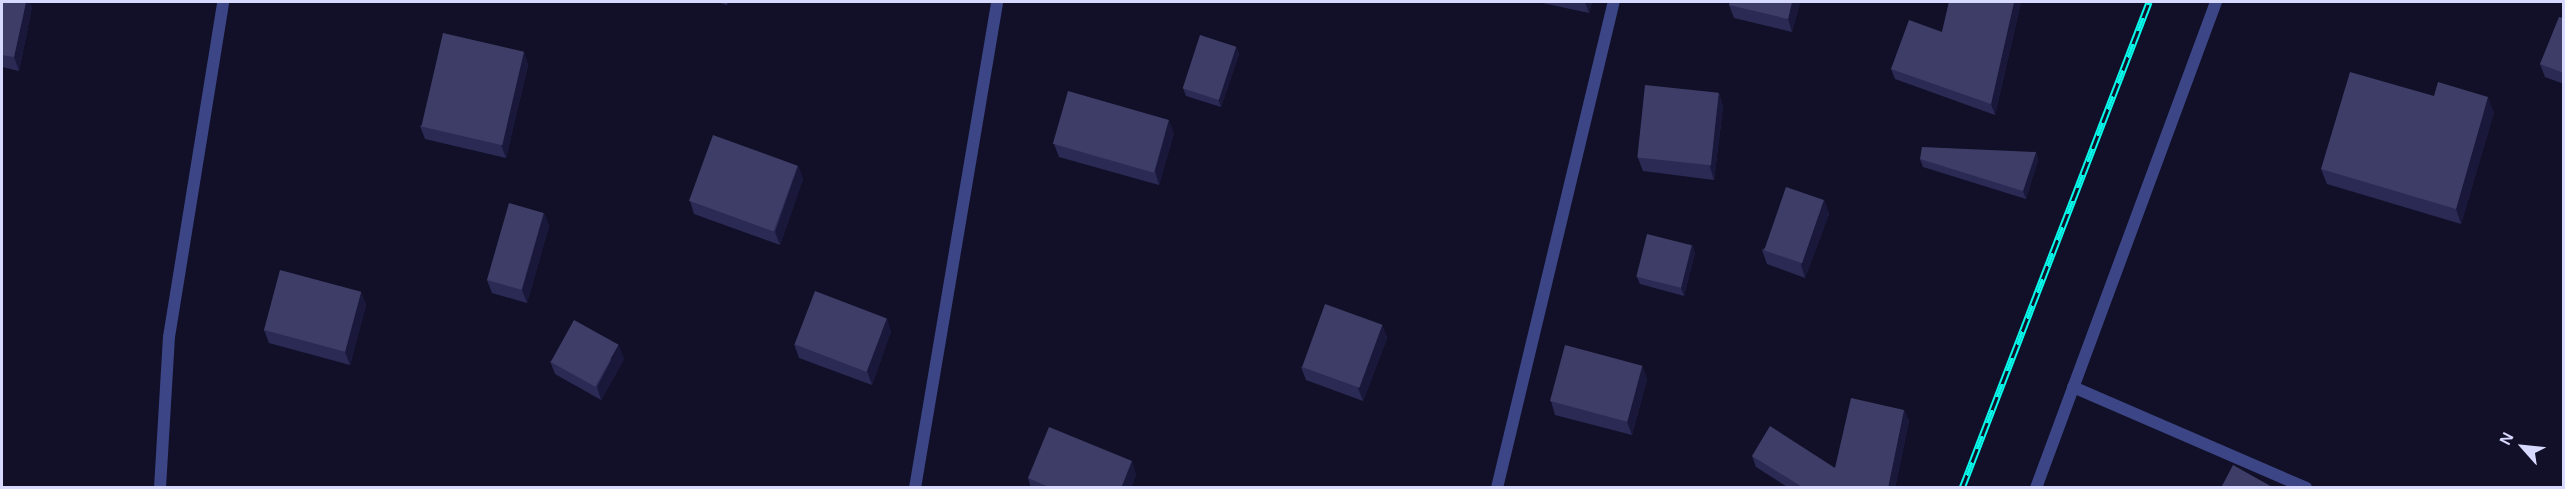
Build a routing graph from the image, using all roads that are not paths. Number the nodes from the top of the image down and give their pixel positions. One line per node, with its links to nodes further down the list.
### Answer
1 (223, 2): 6 (street)
2 (997, 2): 7 (street)
3 (1614, 2): 8 (street)
4 (2216, 2): 5 (street)
5 (2073, 387): 9 (street); 10 (street)
6 (160, 488)
7 (915, 488)
8 (1497, 488)
9 (2036, 488)
10 (2306, 488)

